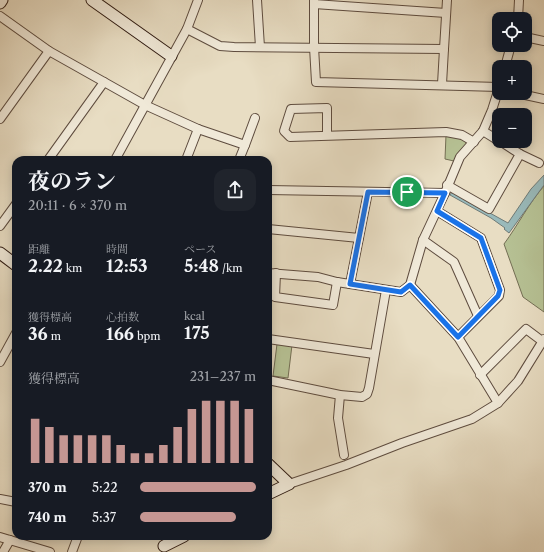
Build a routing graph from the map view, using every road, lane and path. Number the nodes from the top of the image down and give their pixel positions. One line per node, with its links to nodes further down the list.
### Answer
1 (2, 0): 8 (street)
2 (92, 0): 19 (street)
3 (198, 0): 12 (street)
4 (257, 0): 15 (street)
5 (447, 0): 10 (street)
6 (519, 0): 9 (street)
7 (314, 2): 10 (street); 16 (street)
8 (0, 3)
9 (519, 12)
10 (446, 13): 17 (street)
11 (0, 16): 18 (street)
12 (187, 29): 15 (street); 19 (street)
13 (532, 38): 14 (street)
14 (544, 41)
15 (260, 47): 16 (street)
16 (314, 47): 17 (street); 21 (street)
17 (444, 49): 21 (street)
18 (49, 51): 20 (street); 28 (street)
19 (171, 56): 26 (street)
20 (104, 82): 26 (street); 37 (street)
21 (442, 84): 22 (street)
22 (492, 88)
23 (532, 96): 24 (street)
24 (544, 99)
25 (495, 100): 30 (street)
26 (145, 104): 29 (street); 38 (street)
27 (255, 118): 34 (street)
28 (0, 120)
29 (198, 128): 34 (street); 39 (street)
30 (483, 131): 32 (street); 33 (street)
31 (327, 136): 31 (street); 33 (street)
32 (492, 137)
33 (474, 142): 42 (street)
34 (245, 145): 40 (street)
35 (510, 148): 36 (street)
36 (520, 154): 41 (street); 42 (street)
37 (51, 156)
38 (117, 156)
39 (188, 156)
40 (241, 156)
41 (539, 163)
42 (446, 189): 44 (street); 46 (street)
43 (272, 190): 44 (street)
44 (368, 192): 49 (street)
45 (12, 210): 47 (street)
46 (437, 211): 50 (street); 59 (street)
47 (0, 226)
48 (272, 229): 49 (street)
49 (358, 238): 56 (street)
50 (423, 240): 57 (street); 59 (street)
51 (0, 254): 52 (street)
52 (12, 262)
53 (272, 273): 54 (street)
54 (337, 282): 55 (street); 56 (street)
55 (272, 283)
56 (350, 284): 58 (street)
57 (410, 285): 58 (street); 60 (street)
58 (386, 290): 64 (street)
59 (478, 316): 60 (street)
60 (458, 337): 66 (street)
61 (12, 340): 65 (street)
62 (272, 340): 64 (street)
63 (543, 340): 66 (street); 69 (street)
64 (374, 354): 68 (street)
65 (0, 362)
66 (480, 375): 69 (street)
67 (272, 381): 68 (street)
68 (340, 395): 70 (street)
69 (498, 403): 72 (street)
70 (344, 455)
71 (272, 468): 72 (street)
72 (289, 484): 73 (street)
73 (272, 492)
74 (0, 499): 75 (street)
75 (12, 501)
76 (0, 537): 77 (street)
77 (10, 540): 81 (street); 82 (street)
78 (76, 540): 83 (street)
79 (178, 540): 80 (street)
80 (165, 549)
81 (3, 552)
82 (50, 552)
83 (72, 552)

